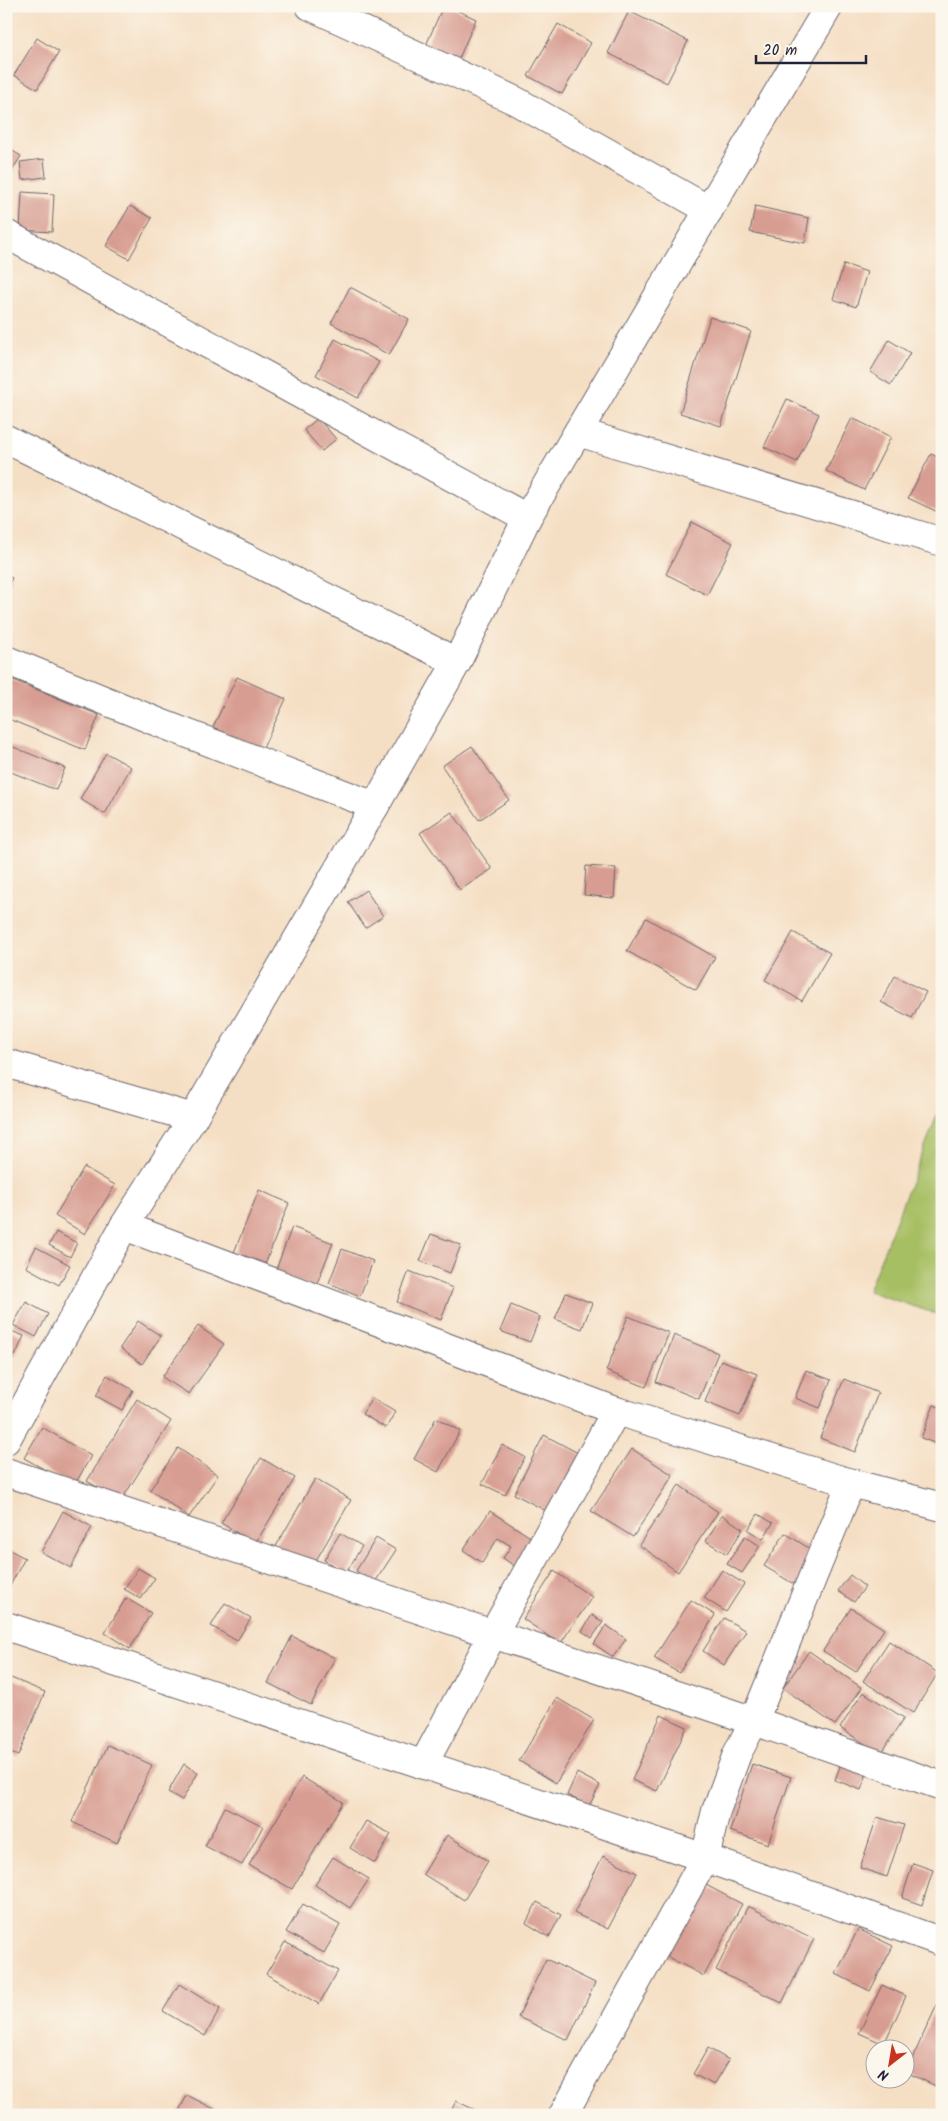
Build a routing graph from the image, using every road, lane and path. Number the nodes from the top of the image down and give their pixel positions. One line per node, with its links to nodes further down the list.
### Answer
1 (310, 6): 3 (street)
2 (828, 6): 3 (street)
3 (709, 210): 5 (street)
4 (6, 234): 7 (street)
5 (578, 432): 7 (street); 8 (street)
6 (6, 439): 10 (street)
7 (527, 518): 10 (street)
8 (942, 542)
9 (6, 660): 11 (street)
10 (457, 662): 11 (street)
11 (375, 806): 13 (street)
12 (6, 1063): 13 (street)
13 (193, 1118): 14 (street)
14 (124, 1226): 15 (street); 16 (street)
15 (616, 1411): 18 (street); 21 (street)
16 (6, 1440)
17 (6, 1472): 21 (street)
18 (851, 1483): 19 (street); 22 (street)
19 (942, 1507)
20 (6, 1626): 23 (street)
21 (493, 1634): 22 (street); 23 (street)
22 (754, 1721): 24 (street); 25 (street)
23 (423, 1765): 25 (street)
24 (942, 1786)
25 (705, 1858): 26 (street); 27 (street)
26 (942, 1942)
27 (563, 2115)

